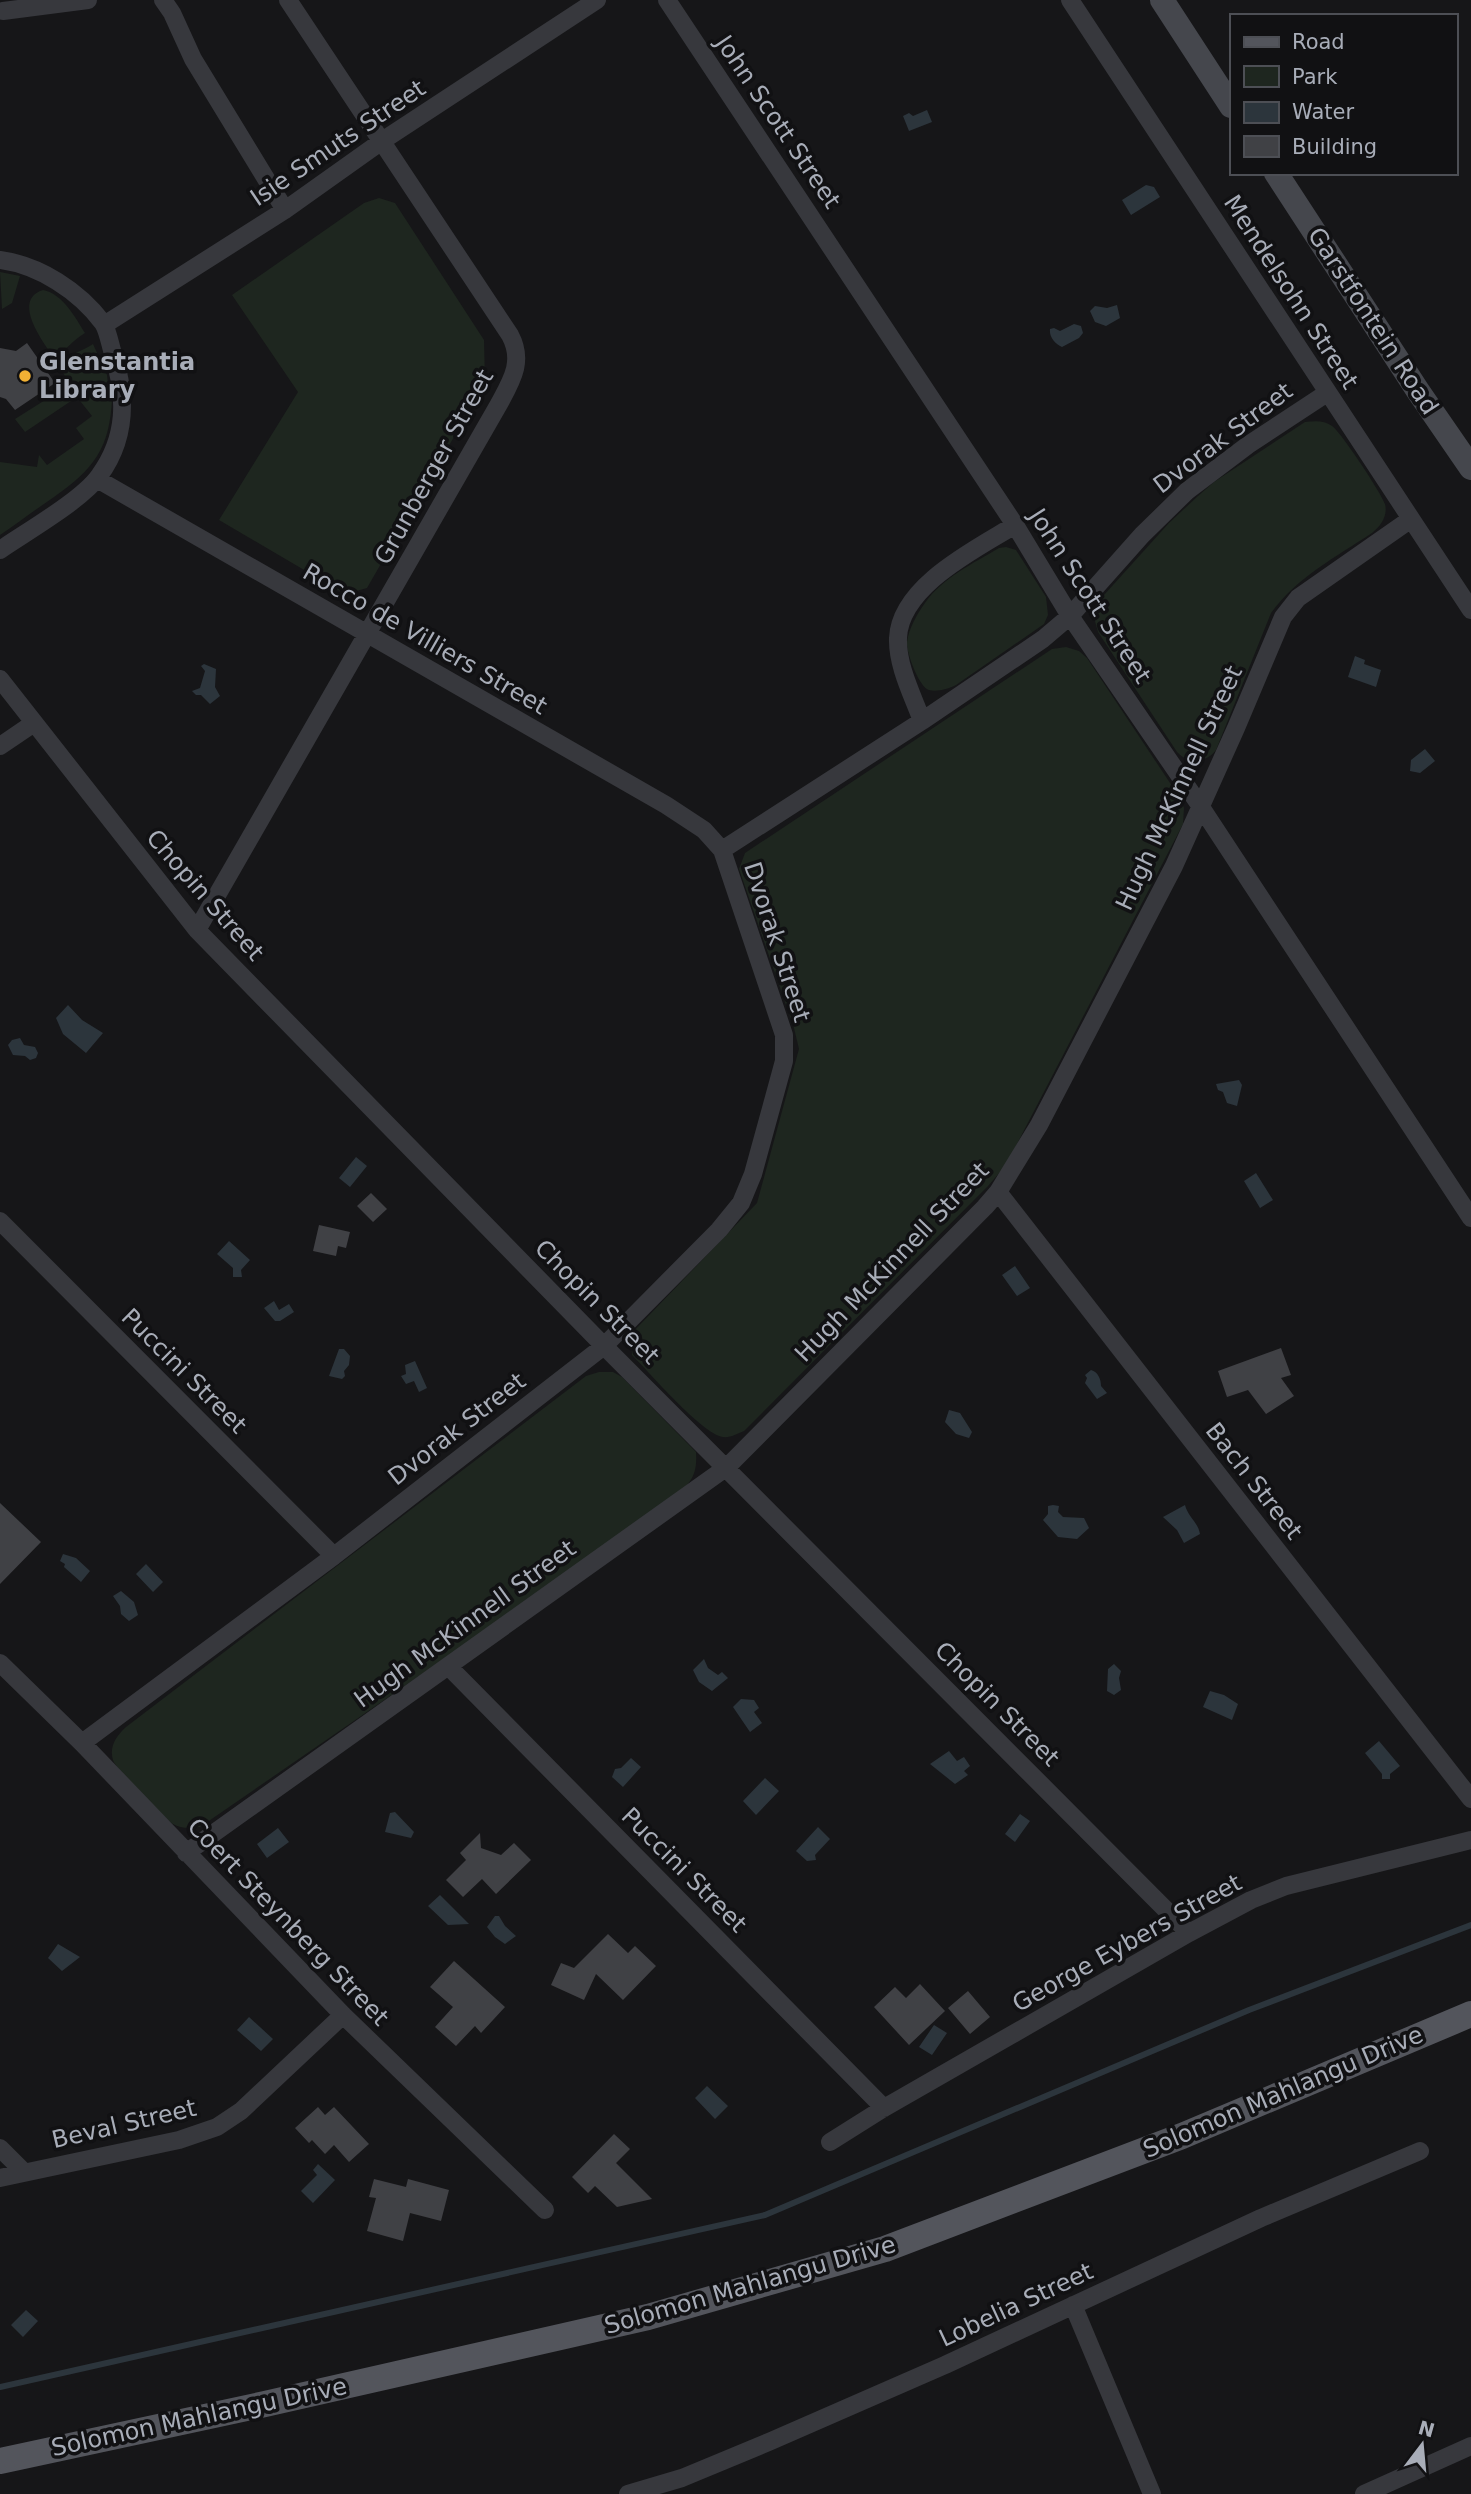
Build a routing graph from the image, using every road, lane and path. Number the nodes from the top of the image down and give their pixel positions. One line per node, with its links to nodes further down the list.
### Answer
1 (88, 0): 8 (street)
2 (163, 0): 12 (street)
3 (288, 0): 10 (street, Grunberger Street)
4 (597, 0): 10 (street, Isie Smuts Street)
5 (667, 0): 19 (street, John Scott Street)
6 (1070, 0): 15 (street, Mendelsohn Street)
7 (1162, 0): 9 (main road)
8 (3, 10)
9 (1230, 104)
10 (382, 141): 12 (street, Isie Smuts Street); 23 (street, Grunberger Street)
11 (1277, 175): 16 (main road, Garstfontein Road)
12 (285, 210): 14 (street, Isie Smuts Street)
13 (0, 260): 14 (street)
14 (104, 325): 17 (street)
15 (1327, 393): 18 (street, Mendelsohn Street); 22 (street, Dvorak Street)
16 (1471, 468)
17 (97, 479): 20 (street); 23 (street, Rocco de Villiers Street)
18 (1411, 519): 21 (street, Mendelsohn Street); 28 (street, Hugh McKinnell Street)
19 (1015, 525): 22 (street, John Scott Street); 25 (street)
20 (0, 550)
21 (1471, 610)
22 (1070, 616): 25 (street, Dvorak Street); 28 (street, John Scott Street)
23 (369, 634): 29 (street, Rocco de Villiers Street); 30 (street, Grunberger Street)
24 (0, 679): 26 (street, Chopin Street)
25 (922, 722): 29 (street, Dvorak Street)
26 (34, 723): 27 (street); 30 (street, Chopin Street)
27 (0, 746)
28 (1200, 807): 31 (street, Hugh McKinnell Street); 32 (street, John Scott Street)
29 (722, 850): 34 (street, Dvorak Street)
30 (197, 930): 34 (street, Chopin Street)
31 (998, 1192): 35 (street, Hugh McKinnell Street); 40 (street, Bach Street)
32 (1471, 1218)
33 (0, 1221): 36 (street, Puccini Street)
34 (604, 1346): 35 (street, Chopin Street); 36 (street, Dvorak Street)
35 (727, 1467): 38 (street, Hugh McKinnell Street); 43 (street, Chopin Street)
36 (334, 1556): 39 (street, Dvorak Street)
37 (0, 1664): 39 (street, Coert Steynberg Street)
38 (448, 1666): 42 (street, Hugh McKinnell Street); 46 (street, Puccini Street)
39 (82, 1743): 42 (street, Coert Steynberg Street)
40 (1471, 1799)
41 (1471, 1840): 43 (street, George Eybers Street)
42 (186, 1853): 45 (street, Coert Steynberg Street)
43 (1189, 1933): 46 (street, George Eybers Street)
44 (1471, 2014): 55 (main road, Solomon Mahlangu Drive)
45 (343, 2015): 50 (street, Beval Street); 52 (street, Coert Steynberg Street)
46 (884, 2108): 47 (street, George Eybers Street)
47 (830, 2143)
48 (0, 2148): 50 (street)
49 (1420, 2151): 53 (street, Lobelia Street)
50 (24, 2172): 51 (street, Beval Street)
51 (0, 2178)
52 (545, 2210)
53 (1073, 2305): 56 (street, Lobelia Street); 57 (street)
54 (1471, 2446): 58 (street)
55 (0, 2461)
56 (628, 2494)
57 (1152, 2494)
58 (1364, 2494)

